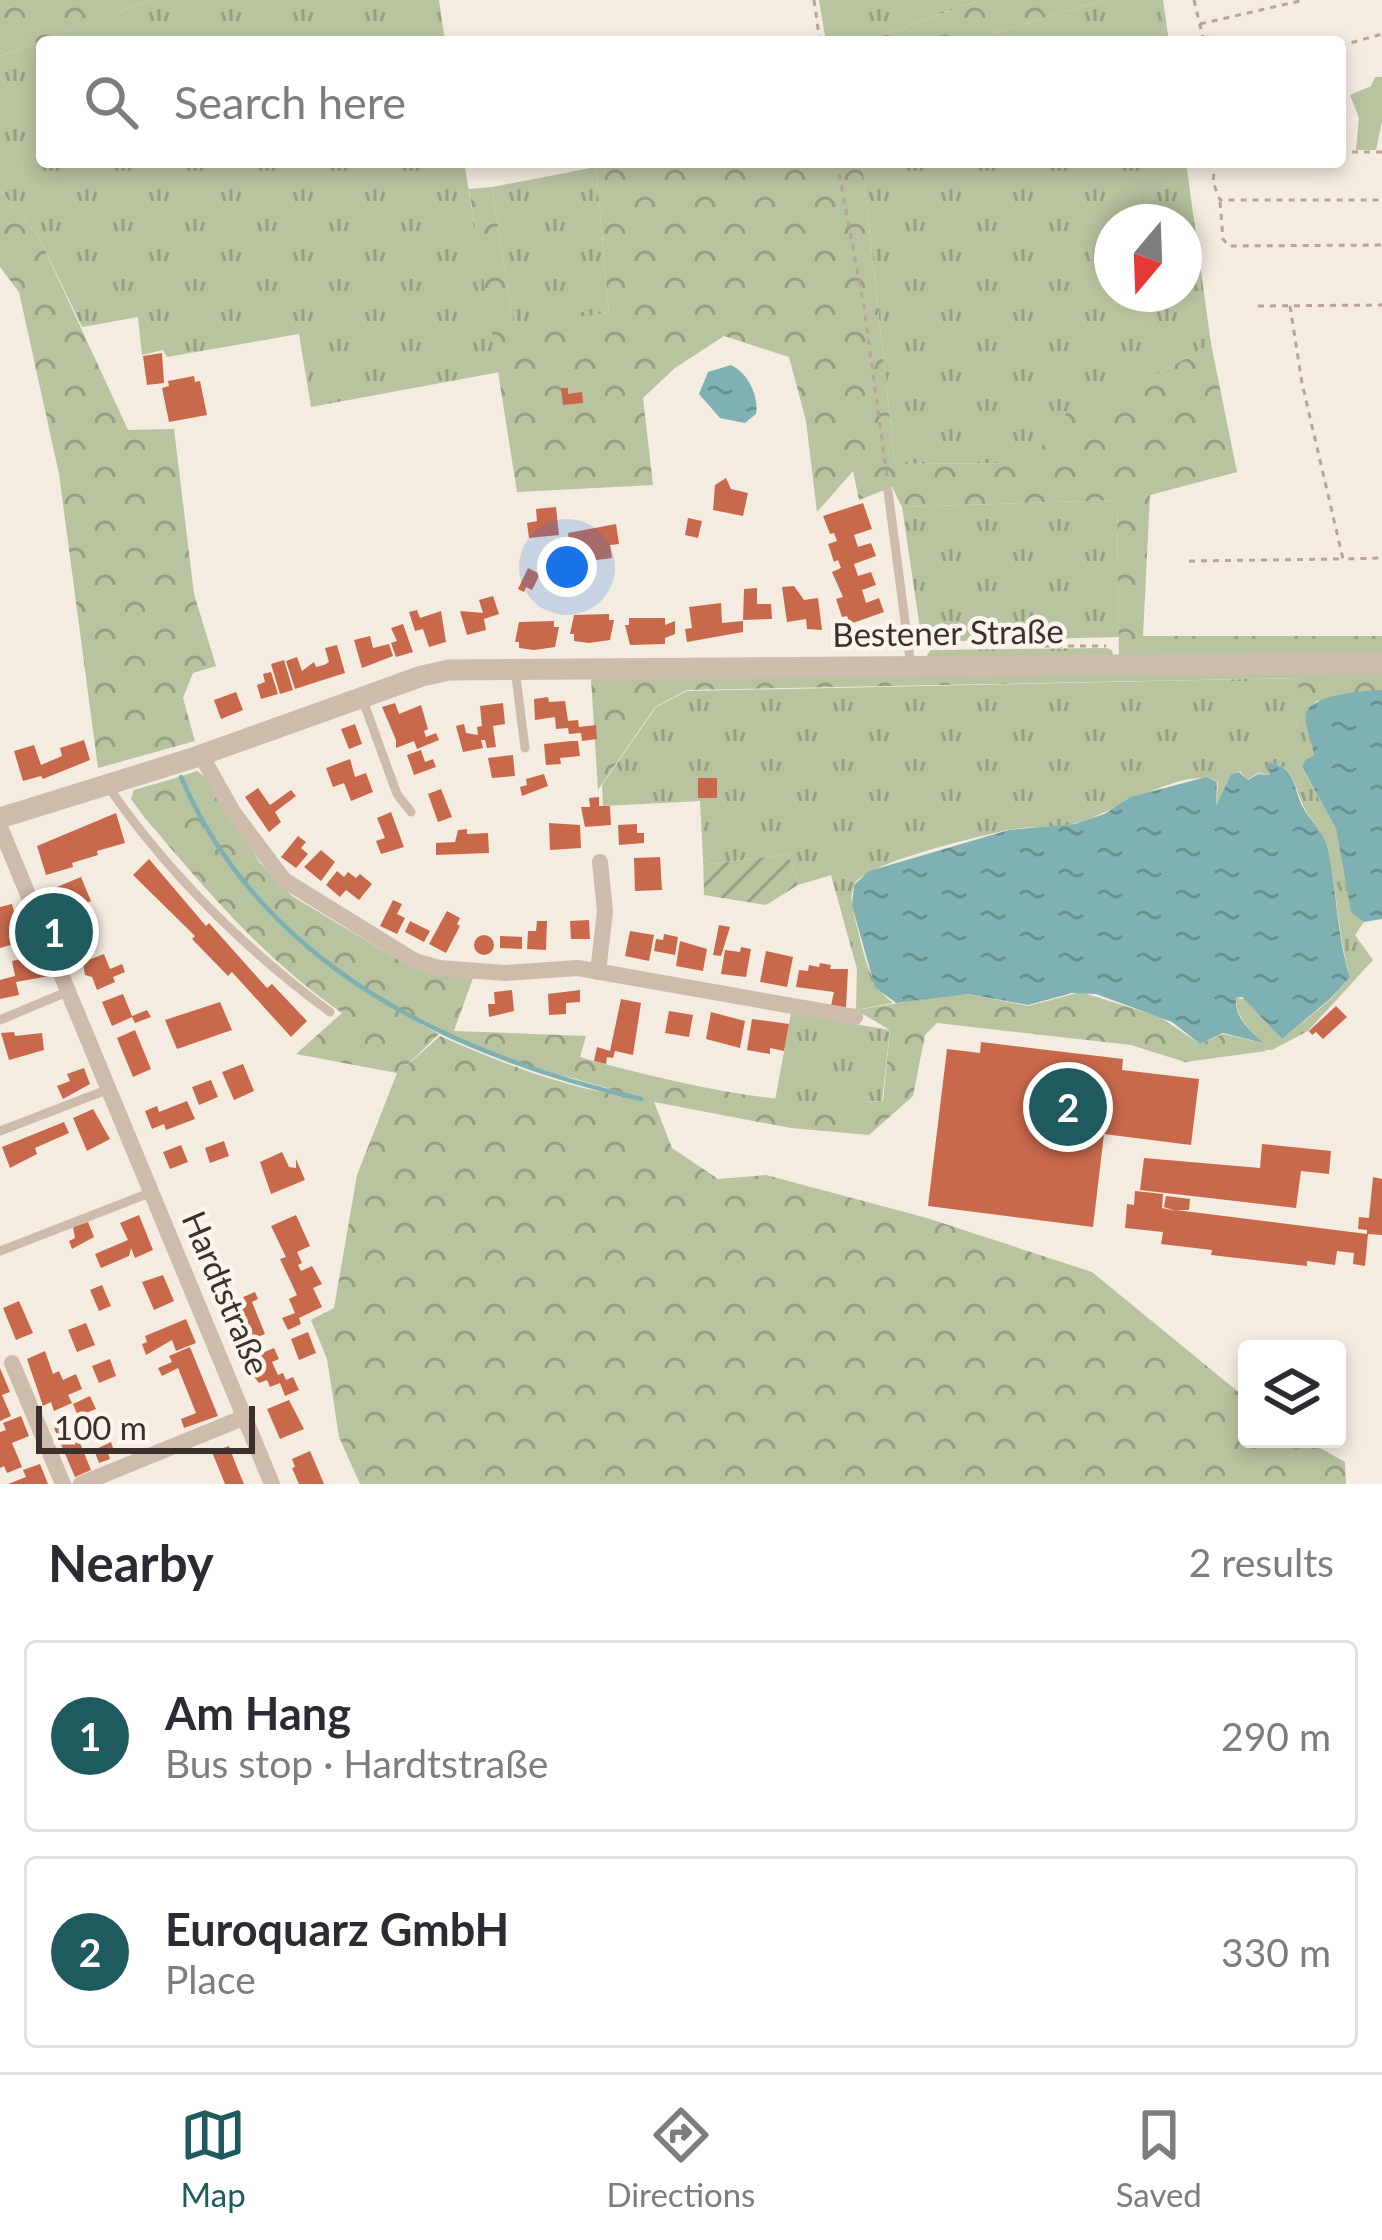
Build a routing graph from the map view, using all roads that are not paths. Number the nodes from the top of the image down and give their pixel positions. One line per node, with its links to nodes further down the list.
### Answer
1 (889, 491): 3 (lane)
2 (1382, 663): 3 (street, Bestener Straße)
3 (911, 667): 4 (street, Bestener Straße)
4 (515, 669): 5 (street, Bestener Straße); 6 (lane)
5 (362, 698): 7 (street, Bestener Straße); 9 (lane)
6 (525, 748)
7 (197, 756): 8 (street, Bestener Straße); 13 (street)
8 (106, 784): 10 (street, Bestener Straße); 15 (lane)
9 (411, 812)
10 (0, 818)
11 (0, 827): 14 (street, Hardtstraße)
12 (600, 862): 13 (street)
13 (598, 972): 16 (street)
14 (69, 992): 17 (lane); 18 (street, Hardtstraße)
15 (330, 1012)
16 (855, 1017)
17 (0, 1020)
18 (109, 1088): 19 (lane); 20 (street, Hardtstraße)
19 (0, 1131)
20 (152, 1192): 21 (lane, Hardtstraße); 23 (street, Hardtstraße)
21 (0, 1251)
22 (12, 1363): 24 (street)
23 (245, 1417): 25 (street); 26 (street, Hardtstraße)
24 (63, 1484)
25 (81, 1484)
26 (272, 1484)

